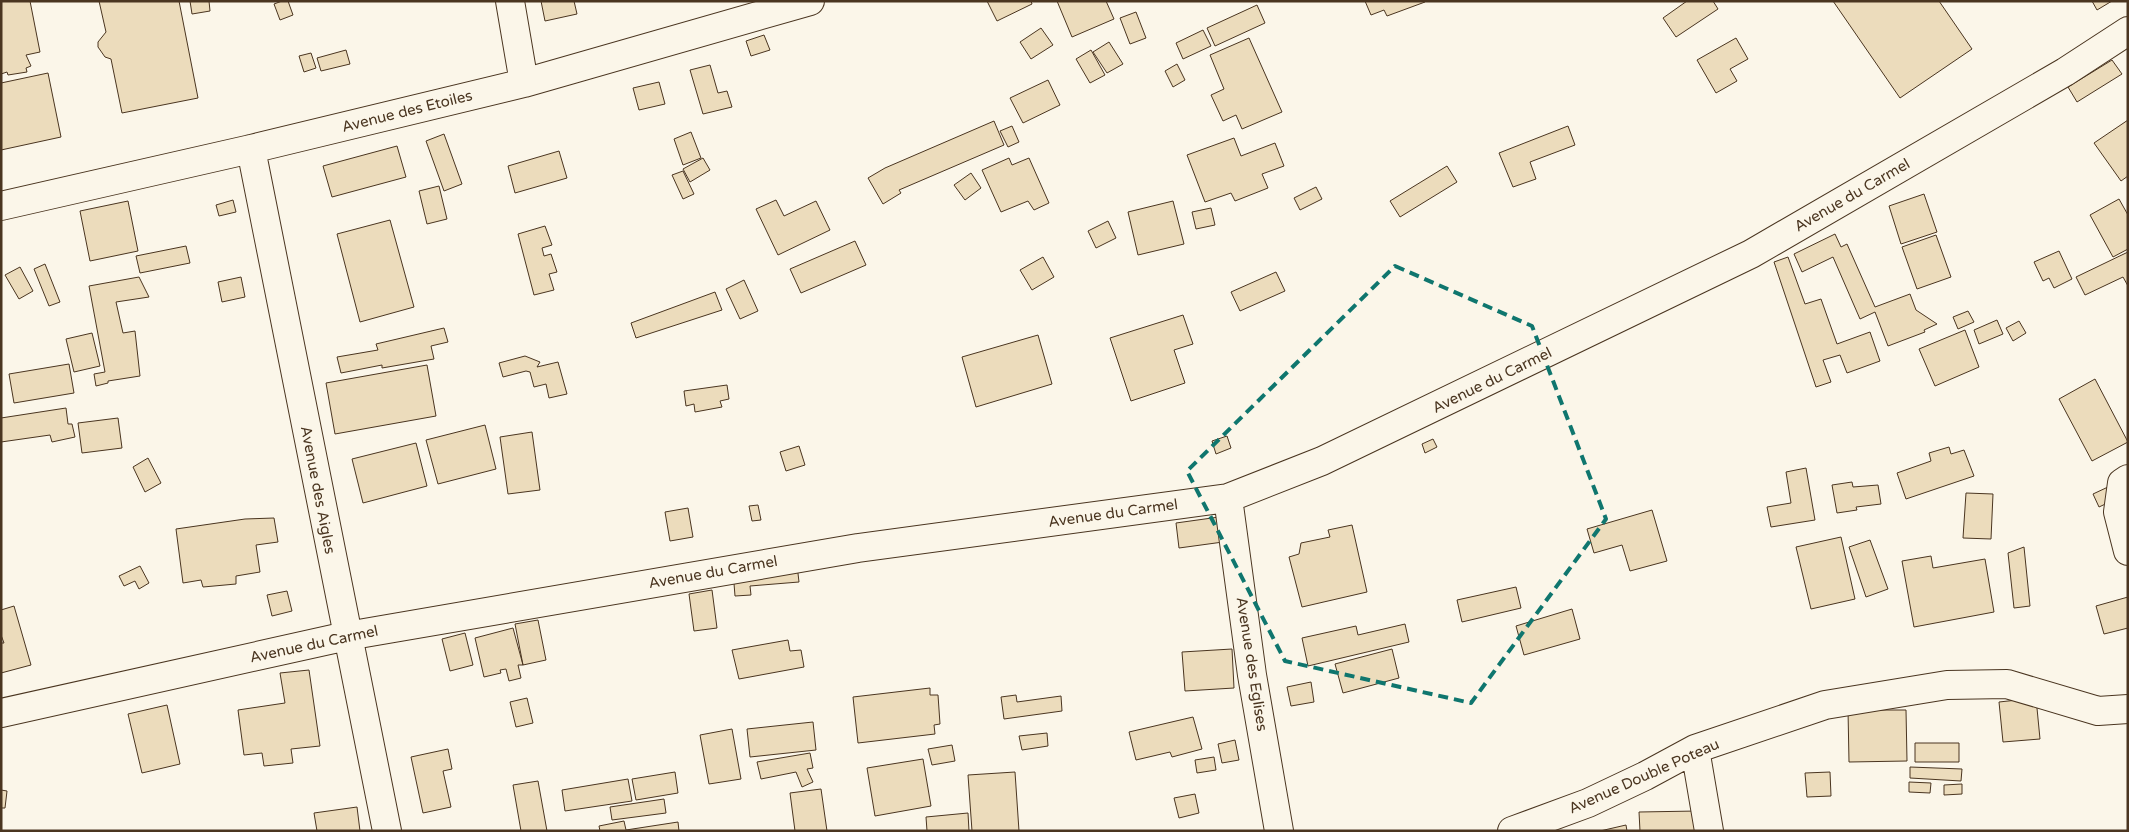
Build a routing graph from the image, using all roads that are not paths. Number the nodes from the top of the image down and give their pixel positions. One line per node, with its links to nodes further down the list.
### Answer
1 (510, 1): 4 (street)
2 (810, 1): 4 (street, Avenue des Etoiles)
3 (2128, 31): 8 (street, Avenue du Carmel)
4 (524, 83): 5 (street, Avenue des Etoiles)
5 (251, 149): 6 (street, Avenue des Etoiles); 10 (street, Avenue des Aigles)
6 (1, 206)
7 (2125, 481): 9 (street)
8 (1228, 498): 10 (street, Avenue du Carmel); 15 (street, Avenue des Eglises)
9 (2128, 551)
10 (347, 636): 12 (street, Avenue du Carmel); 14 (street, Avenue des Aigles)
11 (2128, 709): 13 (street, Avenue Double Poteau)
12 (1, 713)
13 (1696, 749): 16 (street, Avenue Double Poteau); 17 (street)
14 (386, 831)
15 (1279, 831)
16 (1512, 831)
17 (1709, 831)

